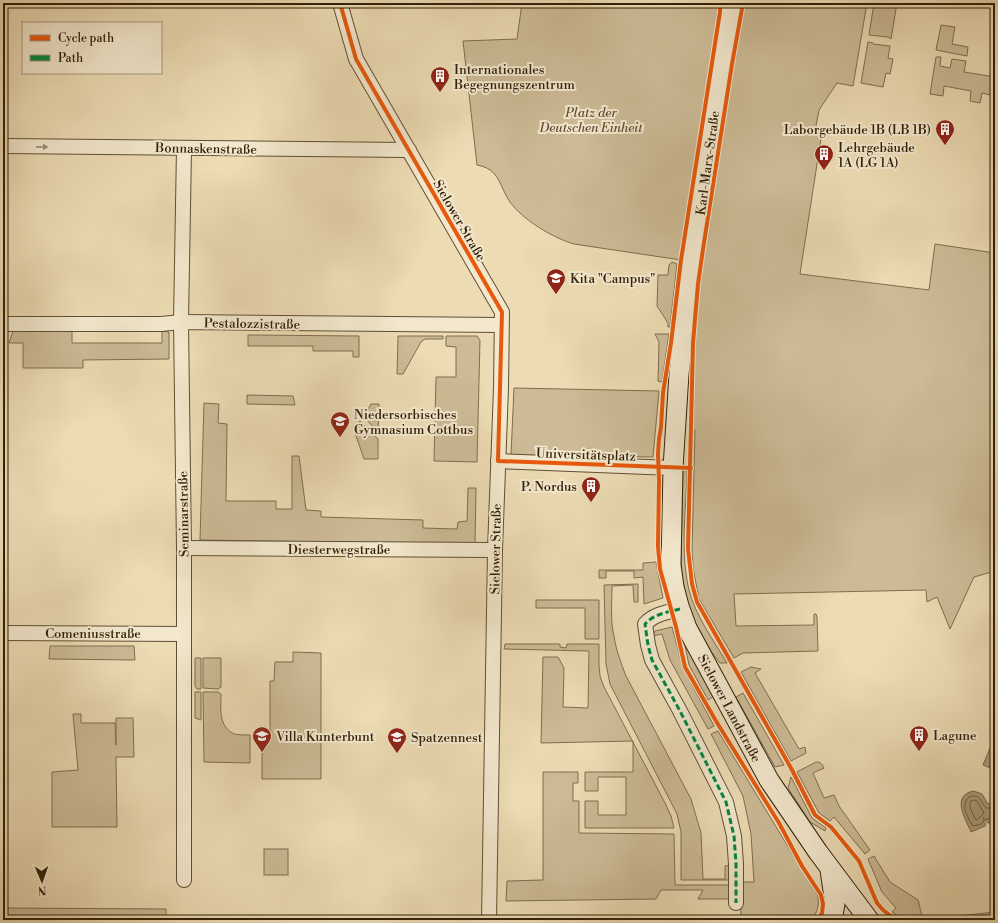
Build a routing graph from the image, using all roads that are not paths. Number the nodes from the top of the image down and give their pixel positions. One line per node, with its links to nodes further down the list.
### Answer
1 (340, 3): 5 (street, Sielower Straße)
2 (732, 3): 10 (street, Karl-Marx-Straße)
3 (3, 146): 4 (street, Bonnaskenstraße, one-way to 4)
4 (184, 148): 5 (street, Bonnaskenstraße); 6 (street, Seminarstraße)
5 (409, 150): 8 (street, Sielower Straße)
6 (181, 322): 7 (street, Pestalozzistraße); 8 (street, Pestalozzistraße); 11 (street, Seminarstraße)
7 (3, 324)
8 (501, 325): 9 (street, Sielower Straße)
9 (498, 461): 10 (street, Universitätsplatz); 12 (street, Sielower Straße)
10 (673, 468): 13 (street, Sielower Landstraße)
11 (184, 548): 12 (street, Diesterwegstraße); 15 (street, Seminarstraße)
12 (495, 550): 19 (street, Sielower Straße)
13 (680, 609): 16 (street, Sielower Landstraße); 18 (street)
14 (3, 633): 15 (street, Comeniusstraße)
15 (184, 634): 17 (street, Seminarstraße)
16 (830, 868): 20 (street); 21 (street, Sielower Landstraße)
17 (184, 880)
18 (736, 903)
19 (489, 920)
20 (832, 920)
21 (869, 920)

